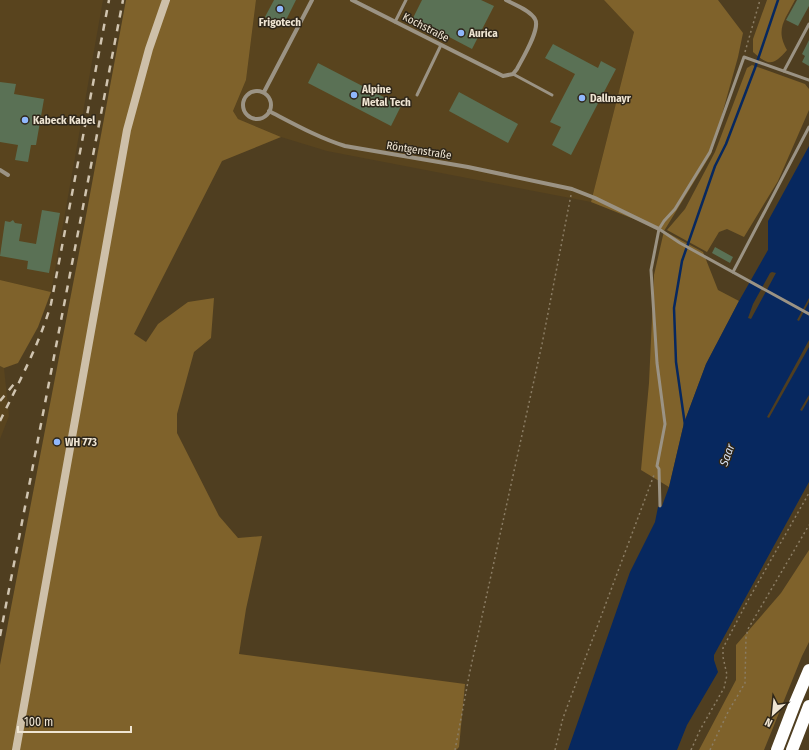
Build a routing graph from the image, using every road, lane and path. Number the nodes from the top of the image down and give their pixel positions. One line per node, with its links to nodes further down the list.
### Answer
1 (166, 0): 31 (main road)
2 (312, 0): 14 (street)
3 (352, 0): 7 (street, Kochstraße)
4 (406, 0): 7 (lane)
5 (506, 0): 12 (street)
6 (760, 0): 10 (path)
7 (395, 22): 9 (street, Kochstraße)
8 (809, 24): 11 (lane)
9 (441, 45): 12 (street, Kochstraße); 15 (lane)
10 (744, 57): 11 (lane); 22 (lane)
11 (784, 71): 13 (lane)
12 (513, 74): 16 (lane)
13 (809, 80)
14 (264, 92): 17 (street); 17 (street)
15 (417, 95)
16 (552, 95)
17 (269, 111): 21 (street, Röntgenstraße)
18 (809, 127): 23 (lane)
19 (0, 170): 20 (street)
20 (8, 175)
21 (572, 189): 22 (street, Röntgenstraße); 32 (path)
22 (659, 229): 23 (lane); 25 (lane)
23 (733, 272): 24 (lane)
24 (809, 314)
25 (657, 466): 27 (lane); 33 (path)
26 (809, 493): 34 (path)
27 (660, 506)
28 (809, 525): 35 (path)
29 (809, 670): 36 (highway)
30 (809, 706): 37 (highway)
31 (16, 750)
32 (455, 750)
33 (555, 750)
34 (691, 750)
35 (710, 750)
36 (777, 750)
37 (792, 750)

